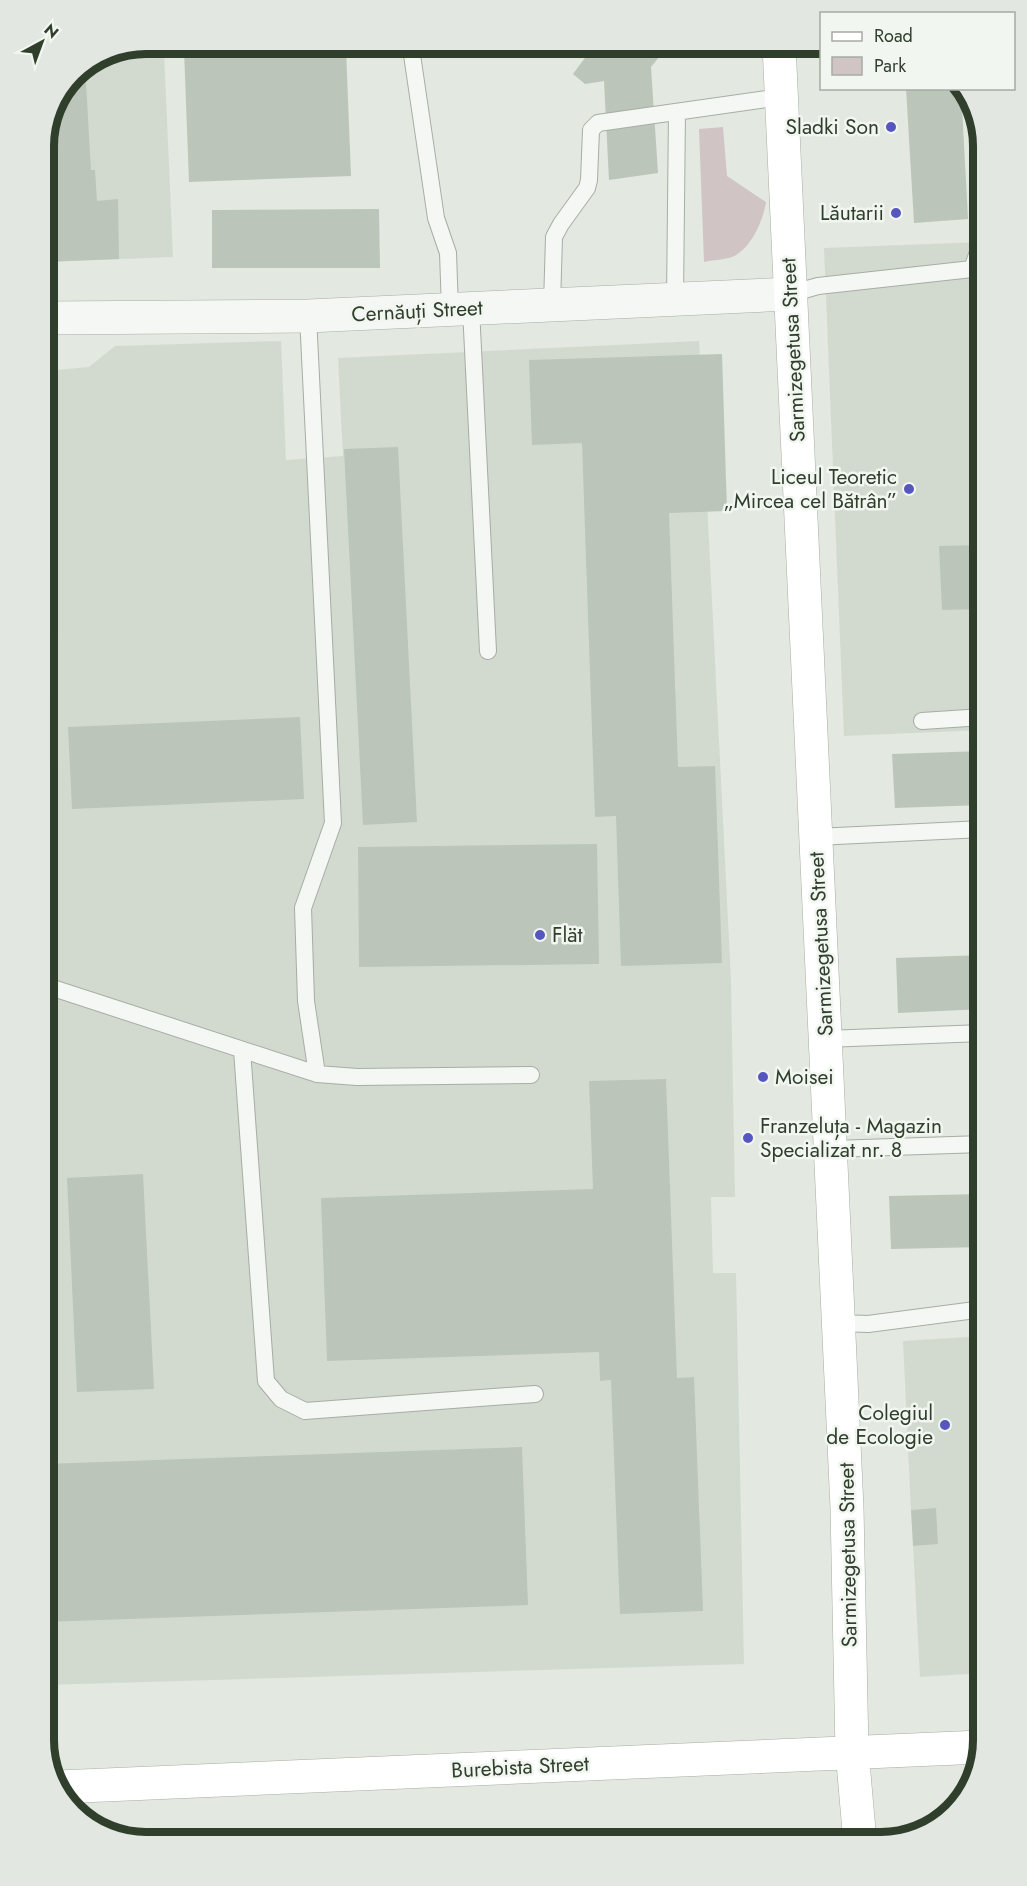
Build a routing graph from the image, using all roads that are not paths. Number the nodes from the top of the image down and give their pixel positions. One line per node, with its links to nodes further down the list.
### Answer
1 (412, 54): 9 (lane)
2 (779, 54): 3 (main road, Sarmizegetusa Street)
3 (781, 97): 4 (lane); 6 (main road, Sarmizegetusa Street)
4 (677, 112): 7 (lane); 8 (lane)
5 (973, 266): 6 (lane)
6 (790, 294): 7 (street, Cernăuți Street); 16 (main road, Sarmizegetusa Street)
7 (675, 299): 8 (street, Cernăuți Street)
8 (552, 305): 9 (street, Cernăuți Street)
9 (461, 309): 10 (street, Cernăuți Street); 12 (lane)
10 (308, 316): 11 (street, Cernăuți Street); 21 (lane)
11 (54, 318)
12 (488, 651)
13 (973, 718): 14 (lane)
14 (922, 721)
15 (973, 830): 16 (lane)
16 (816, 837): 19 (main road, Sarmizegetusa Street)
17 (54, 988): 20 (lane)
18 (973, 1033): 19 (lane)
19 (825, 1039): 24 (main road, Sarmizegetusa Street)
20 (242, 1050): 21 (lane); 27 (lane)
21 (317, 1074): 22 (lane)
22 (531, 1076)
23 (973, 1144): 24 (lane)
24 (832, 1149): 26 (main road, Sarmizegetusa Street)
25 (973, 1310): 26 (lane)
26 (839, 1323): 29 (main road, Sarmizegetusa Street)
27 (535, 1394)
28 (972, 1747): 29 (main road, Burebista Street)
29 (852, 1751): 30 (main road, Burebista Street); 31 (main road, Sarmizegetusa Street)
30 (66, 1787)
31 (859, 1832)

